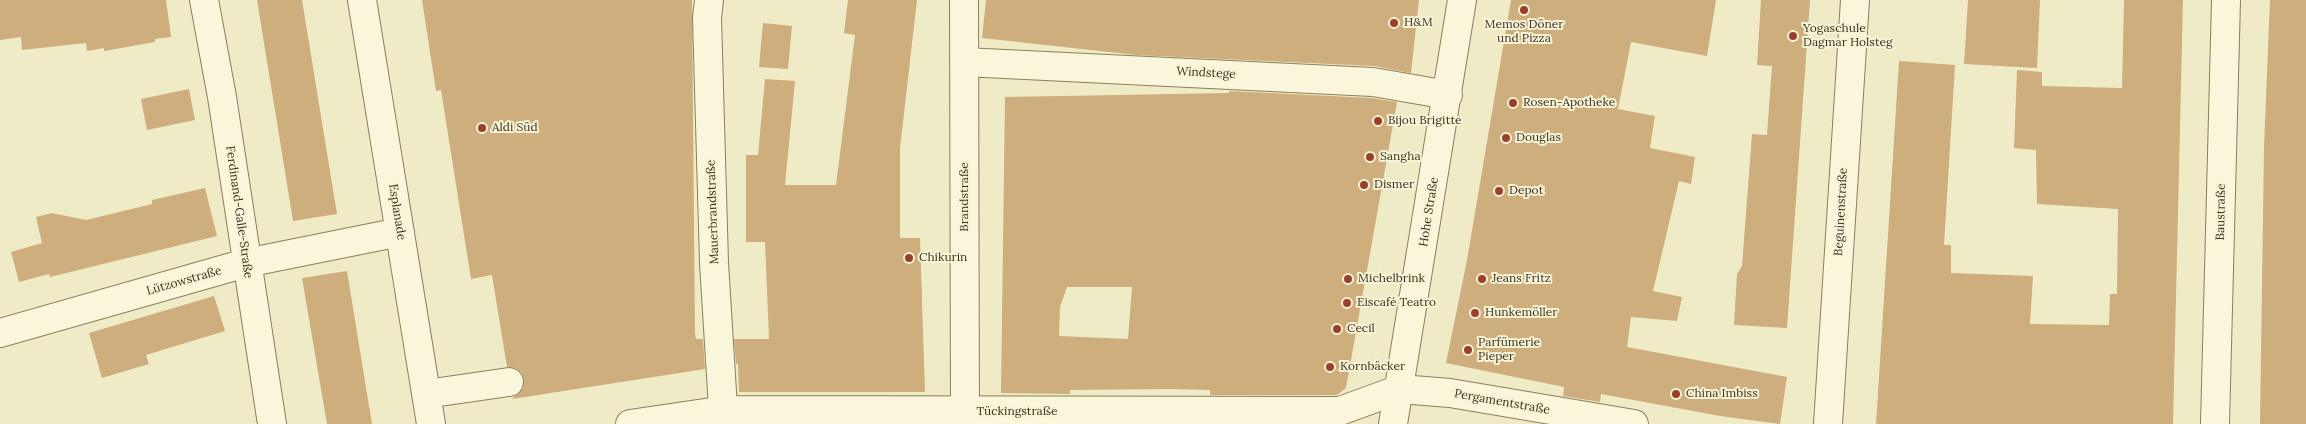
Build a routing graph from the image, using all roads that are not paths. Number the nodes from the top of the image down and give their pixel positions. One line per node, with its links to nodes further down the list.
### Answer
1 (204, 0): 11 (street, Ferdinand-Galle-Straße)
2 (362, 0): 10 (street, Esplanade)
3 (710, 0): 16 (street, Mauerbrandstraße)
4 (964, 0): 8 (street, Brandstraße)
5 (1462, 0): 9 (street, Hohe Straße)
6 (1855, 0): 24 (street, Beguinenstraße)
7 (2226, 0): 25 (street, Baustraße)
8 (964, 62): 9 (street, Windstege); 17 (street, Brandstraße)
9 (1448, 95): 14 (street, Hohe Straße)
10 (400, 232): 11 (street, Lützowstraße); 15 (street, Esplanade)
11 (246, 263): 12 (street, Lützowstraße); 19 (street, Ferdinand-Galle-Straße)
12 (0, 333)
13 (509, 382): 15 (street)
14 (1400, 388): 17 (street, Tückingstraße); 18 (street, Pergamentstraße); 22 (street, Hohe Straße)
15 (426, 394): 20 (street, Esplanade)
16 (725, 417): 17 (street, Tückingstraße); 21 (street, Tückingstraße)
17 (965, 418)
18 (1596, 421): 23 (street, Pergamentstraße)
19 (272, 424)
20 (431, 424)
21 (630, 424)
22 (1393, 424)
23 (1634, 424)
24 (1828, 424)
25 (2215, 424)

